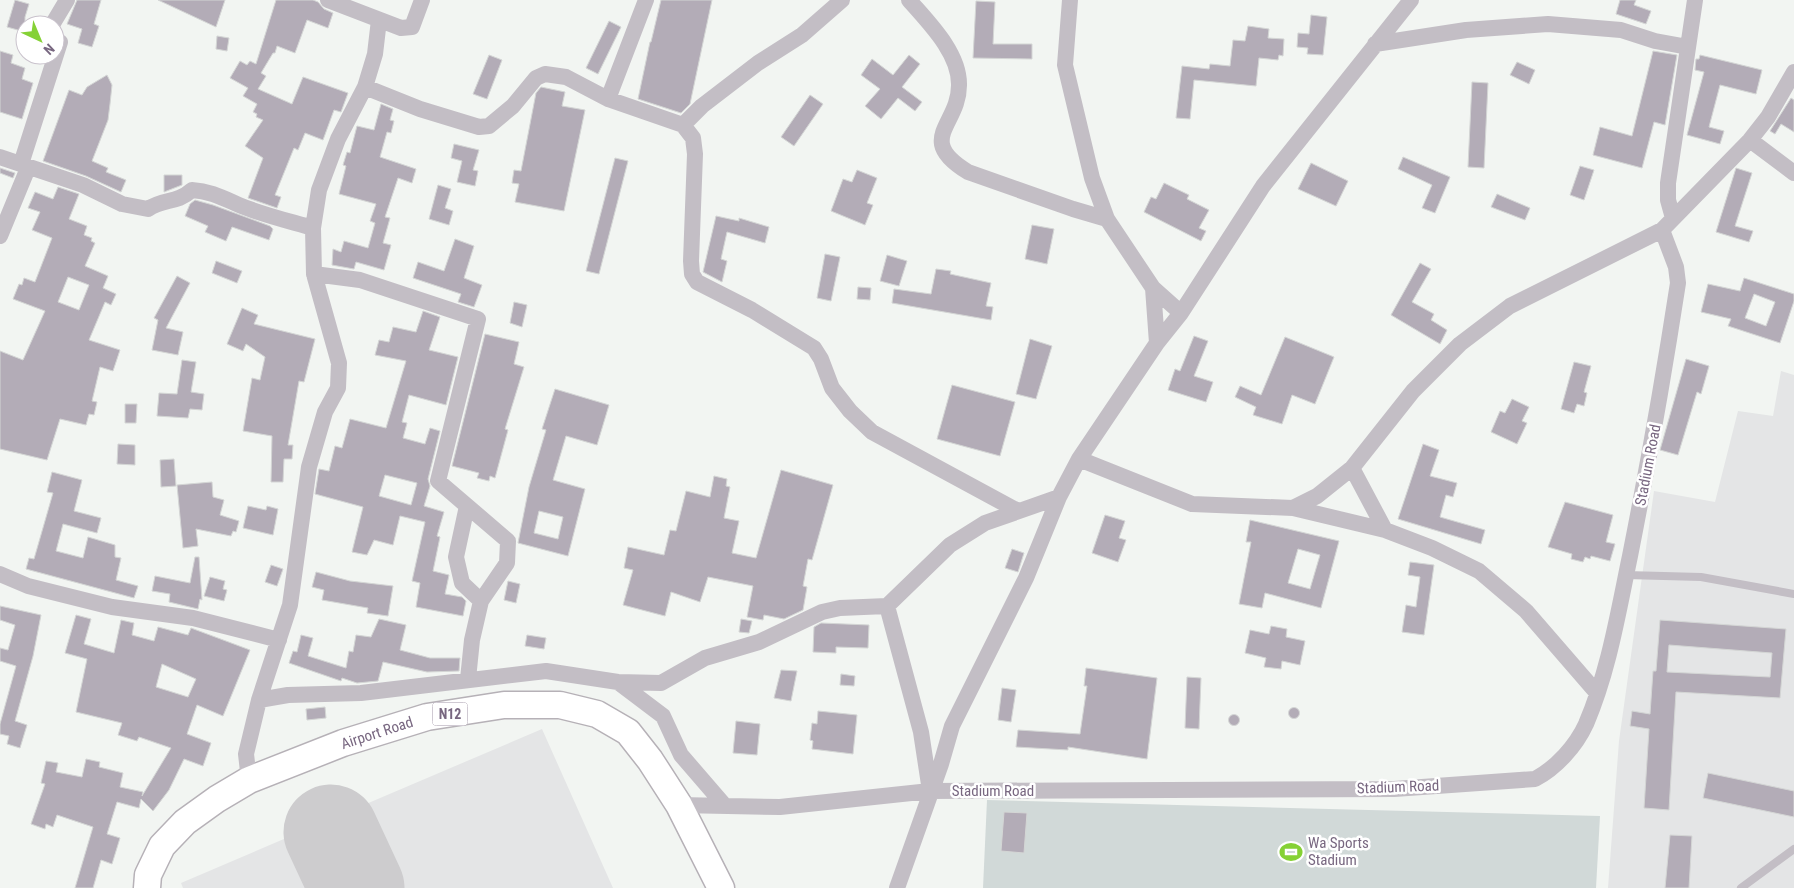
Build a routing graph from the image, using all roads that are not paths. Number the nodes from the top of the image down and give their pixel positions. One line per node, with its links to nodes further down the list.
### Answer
1 (67, 0): 10 (street)
2 (328, 0): 11 (street)
3 (422, 0): 11 (street)
4 (646, 0): 17 (street)
5 (842, 0): 18 (street)
6 (909, 0): 23 (street)
7 (1070, 0): 23 (street)
8 (1411, 0): 12 (street)
9 (1695, 0): 13 (street, Stadium Road)
10 (58, 15)
11 (379, 20): 16 (street)
12 (1375, 44): 13 (street); 29 (street)
13 (1688, 47): 24 (street, Stadium Road)
14 (54, 65): 21 (street)
15 (1794, 72): 19 (street)
16 (365, 87): 17 (street); 25 (street)
17 (608, 99): 18 (street)
18 (684, 126): 36 (street)
19 (1750, 140): 22 (street); 24 (street)
20 (0, 157): 21 (street)
21 (25, 166): 25 (street); 26 (street)
22 (1794, 173)
23 (1107, 219): 28 (street)
24 (1668, 224): 32 (street); 39 (street, Stadium Road)
25 (314, 228): 27 (street)
26 (0, 236)
27 (314, 274): 34 (street); 43 (street)
28 (1153, 288): 29 (street); 30 (street)
29 (1181, 314): 30 (street)
30 (1157, 343): 31 (street)
31 (1079, 459): 33 (street); 35 (street)
32 (1352, 468): 35 (street); 37 (street)
33 (1059, 497): 36 (street); 49 (street)
34 (467, 506): 41 (street); 41 (street)
35 (1294, 508): 37 (street)
36 (1018, 511): 42 (street)
37 (1385, 530): 46 (street)
38 (0, 574): 43 (street)
39 (1626, 575): 40 (lane); 46 (street, Stadium Road)
40 (1794, 594)
41 (481, 601): 44 (street)
42 (888, 606): 45 (street); 49 (street)
43 (280, 640): 47 (street)
44 (468, 679): 45 (street); 47 (street)
45 (618, 682): 51 (street)
46 (1597, 693): 49 (street, Stadium Road)
47 (259, 700): 48 (street)
48 (249, 780): 50 (highway, Airport Road / N12); 53 (highway, Airport Road / N12)
49 (930, 791): 51 (street, Stadium Road); 55 (street)
50 (679, 805): 51 (street, Stadium Road); 54 (highway, Airport Road / N12)
51 (725, 806)
52 (1794, 849): 56 (lane)
53 (147, 888)
54 (721, 888)
55 (897, 888)
56 (1741, 888)

